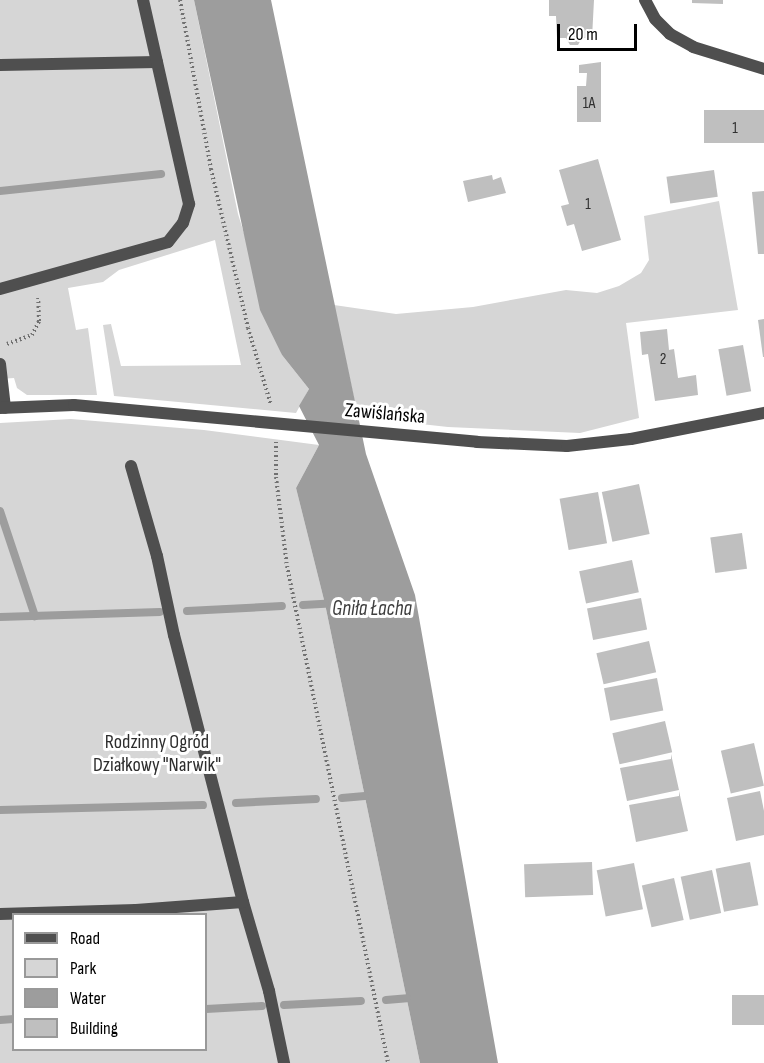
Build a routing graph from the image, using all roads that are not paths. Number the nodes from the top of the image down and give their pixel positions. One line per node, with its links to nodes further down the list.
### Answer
1 (143, 0): 3 (street)
2 (645, 0): 5 (street)
3 (157, 62): 4 (street); 6 (street)
4 (0, 65)
5 (764, 69)
6 (0, 289)
7 (0, 364): 8 (street)
8 (3, 408): 9 (street, Zawiślańska)
9 (764, 413)
10 (131, 466): 11 (street)
11 (243, 902): 12 (street); 13 (street)
12 (34, 913)
13 (284, 1063)

